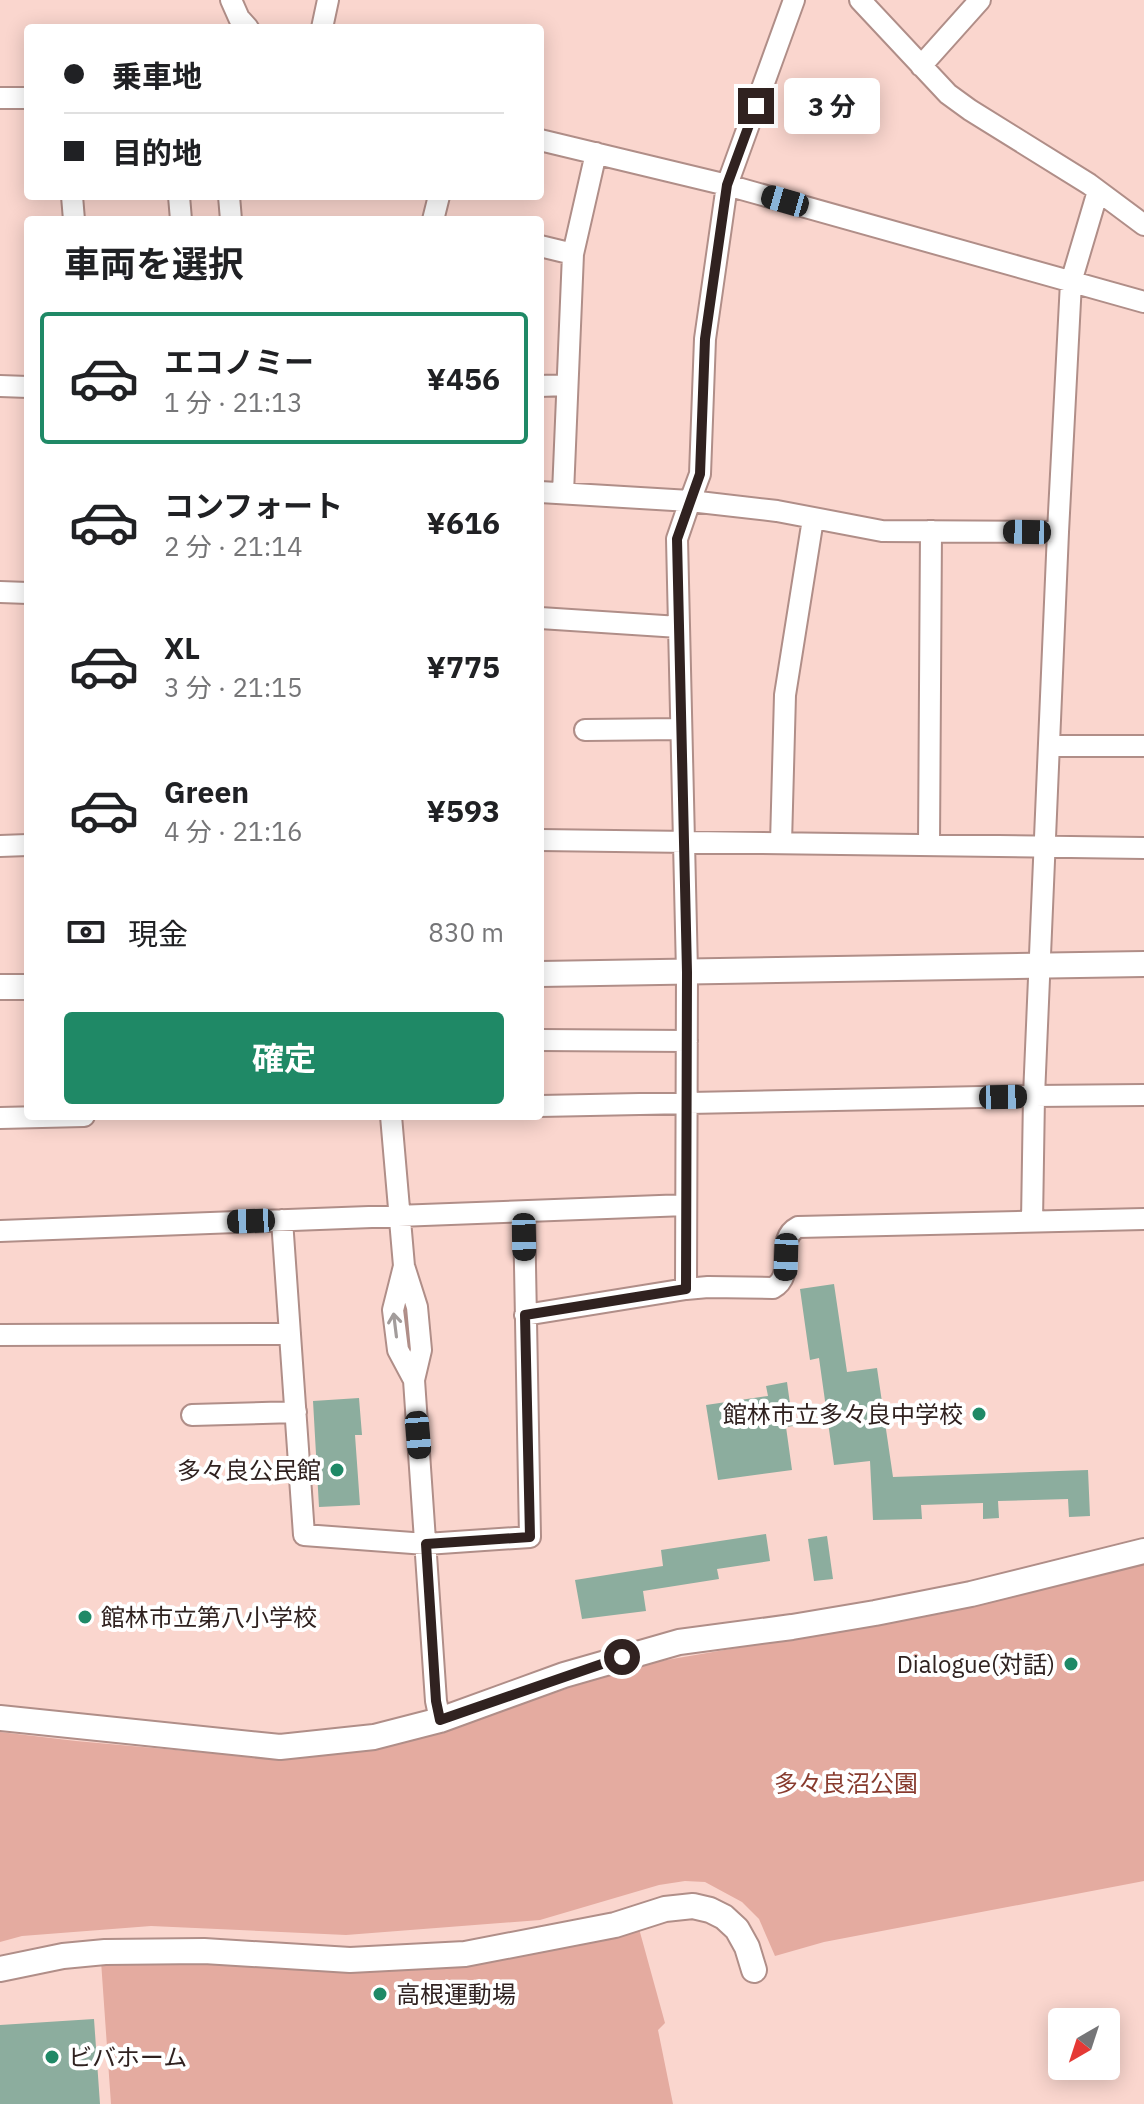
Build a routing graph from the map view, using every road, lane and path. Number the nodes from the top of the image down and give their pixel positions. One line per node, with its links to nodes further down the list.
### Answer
1 (231, 0): 6 (street)
2 (328, 0): 7 (street)
3 (794, 0): 13 (street)
4 (860, 0): 8 (street)
5 (980, 0): 8 (street)
6 (244, 24)
7 (323, 24)
8 (921, 66): 14 (street)
9 (0, 98): 10 (street)
10 (24, 98)
11 (544, 141): 12 (street)
12 (596, 153): 13 (street); 17 (street)
13 (727, 185): 18 (street); 26 (street)
14 (1098, 191): 15 (street); 18 (street)
15 (1144, 225)
16 (544, 247): 17 (street)
17 (573, 254): 20 (street)
18 (1071, 282): 19 (street); 29 (street)
19 (1144, 302)
20 (566, 385): 21 (street); 25 (street)
21 (544, 386)
22 (24, 387): 23 (street)
23 (0, 388)
24 (544, 492): 25 (street)
25 (563, 493): 26 (street)
26 (690, 501): 27 (street); 33 (street)
27 (813, 519): 28 (street); 40 (street)
28 (931, 531): 29 (street); 41 (street)
29 (1058, 532): 36 (street)
30 (0, 592): 31 (street)
31 (24, 593)
32 (544, 618): 33 (street)
33 (679, 627): 34 (street)
34 (681, 729): 35 (street); 39 (street)
35 (585, 730)
36 (1050, 746): 37 (street); 44 (street)
37 (1144, 746)
38 (544, 840): 39 (street)
39 (684, 842): 40 (street); 48 (street)
40 (781, 843): 41 (street)
41 (929, 844): 44 (street)
42 (24, 845): 43 (street)
43 (0, 846)
44 (1045, 847): 45 (street); 47 (street)
45 (1144, 848)
46 (1144, 964): 47 (street)
47 (1041, 965): 48 (street); 55 (street)
48 (687, 972): 49 (street); 53 (street)
49 (544, 974)
50 (0, 987): 51 (street)
51 (24, 987)
52 (544, 1040): 53 (street)
53 (687, 1041): 56 (street)
54 (1144, 1095): 55 (street)
55 (1034, 1096): 56 (street); 66 (street)
56 (688, 1104): 57 (street); 61 (street)
57 (544, 1106)
58 (24, 1117): 59 (street)
59 (0, 1118)
60 (391, 1120): 63 (street)
61 (686, 1205): 62 (street); 68 (street)
62 (524, 1212): 63 (street); 69 (street)
63 (401, 1215): 65 (street); 74 (street)
64 (1144, 1219): 66 (street)
65 (282, 1220): 67 (street); 70 (street)
66 (1032, 1221): 68 (street)
67 (0, 1231)
68 (686, 1289): 69 (street)
69 (525, 1315): 74 (street)
70 (290, 1334): 71 (street); 72 (street)
71 (0, 1335)
72 (296, 1412): 73 (street); 74 (street)
73 (192, 1415)
74 (426, 1544): 77 (street)
75 (1144, 1551): 77 (street)
76 (0, 1718): 77 (street)
77 (440, 1720)
78 (0, 1969): 79 (street)
79 (754, 1970)

